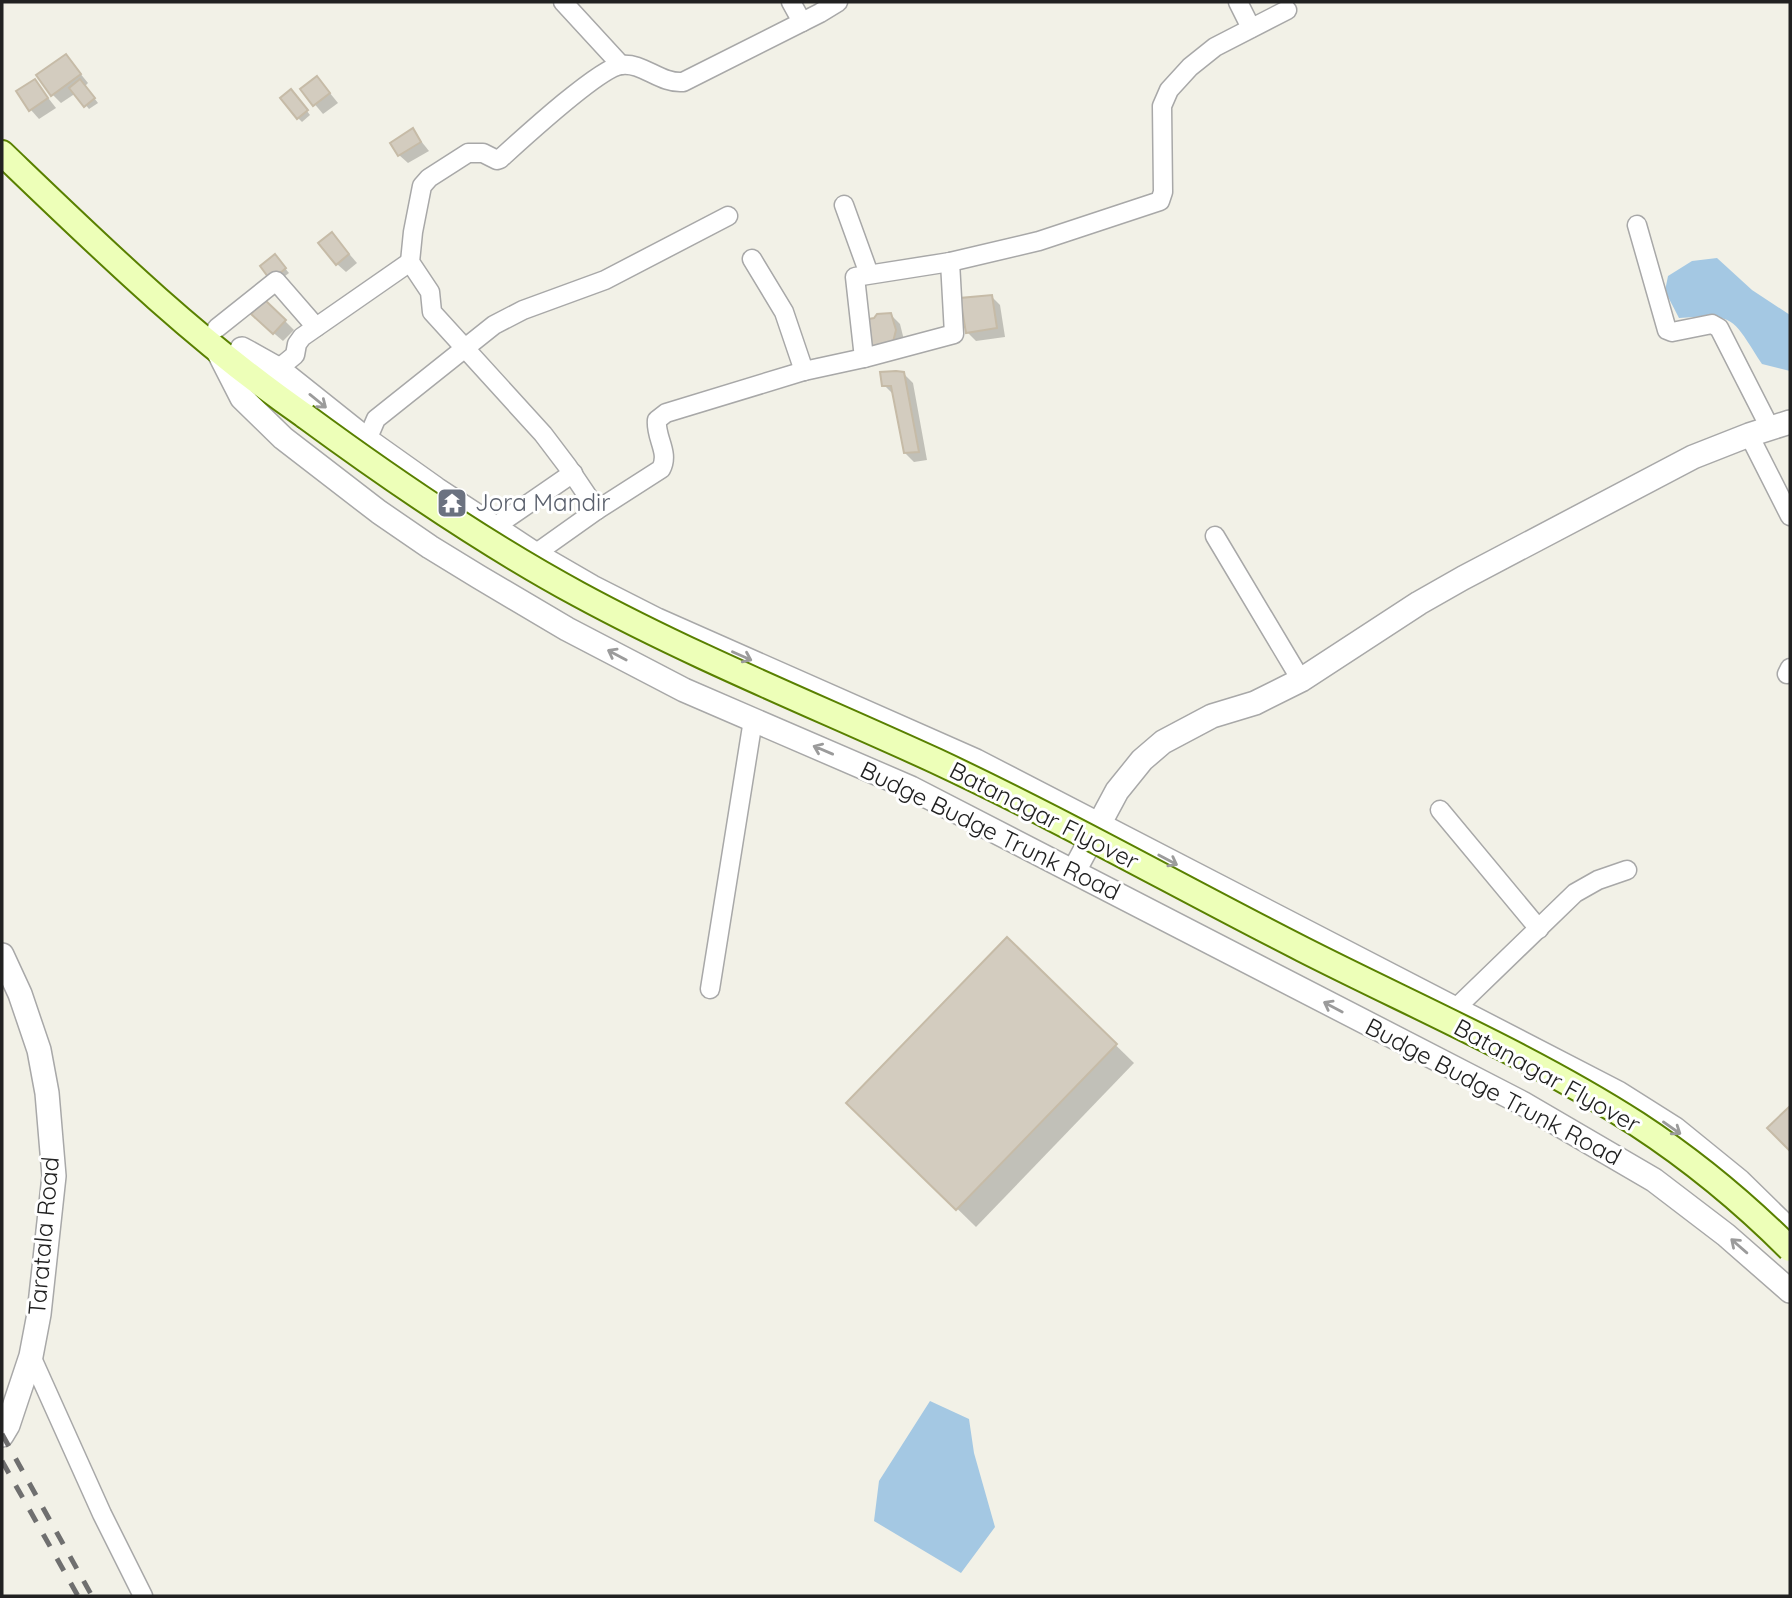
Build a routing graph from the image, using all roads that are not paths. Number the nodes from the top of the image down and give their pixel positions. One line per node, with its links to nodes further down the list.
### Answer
1 (563, 2): 8 (street)
2 (791, 2): 6 (street)
3 (838, 2): 6 (street)
4 (1238, 2): 7 (street)
5 (1287, 10): 7 (street)
6 (802, 22): 8 (street)
7 (1251, 28): 16 (street)
8 (621, 65): 15 (street)
9 (2, 136): 19 (main road)
10 (2, 153): 19 (main road)
11 (844, 205): 17 (street)
12 (728, 216): 21 (street)
13 (1637, 225): 26 (street)
14 (752, 259): 24 (street)
15 (410, 262): 18 (street); 21 (street)
16 (950, 262): 17 (street); 22 (street)
17 (869, 274): 22 (street)
18 (316, 327): 19 (street); 23 (street)
19 (217, 338): 20 (main road); 25 (main road); 35 (street, Budge Budge Trunk Road, one-way to 19)
20 (242, 349): 23 (street); 25 (main road)
21 (465, 349): 27 (street); 28 (street)
22 (864, 358): 24 (street)
23 (278, 369): 27 (street, one-way to 27)
24 (804, 371): 29 (street)
25 (295, 409): 45 (main road, Batanagar Flyover, bridge)
26 (1769, 428): 30 (street); 34 (street)
27 (367, 440): 31 (street)
28 (573, 473): 29 (street); 31 (street)
29 (597, 510): 33 (street)
30 (1790, 516)
31 (493, 528): 33 (street)
32 (1214, 536): 34 (street)
33 (535, 554): 37 (street, one-way to 37)
34 (1301, 680): 37 (street)
35 (753, 720): 39 (street, Budge Budge Trunk Road, one-way to 35); 42 (street)
36 (1440, 810): 40 (street)
37 (1099, 823): 39 (street); 43 (street, one-way to 43)
38 (1627, 870): 40 (street)
39 (1074, 871): 46 (street, Budge Budge Trunk Road, one-way to 39)
40 (1539, 929): 43 (street)
41 (2, 955): 47 (street, Taratala Road)
42 (710, 989)
43 (1456, 1008): 44 (street, one-way to 44)
44 (1790, 1231)
45 (1790, 1249)
46 (1790, 1291)
47 (31, 1356): 48 (street, Taratala Road); 49 (street)
48 (2, 1435)
49 (143, 1596)

